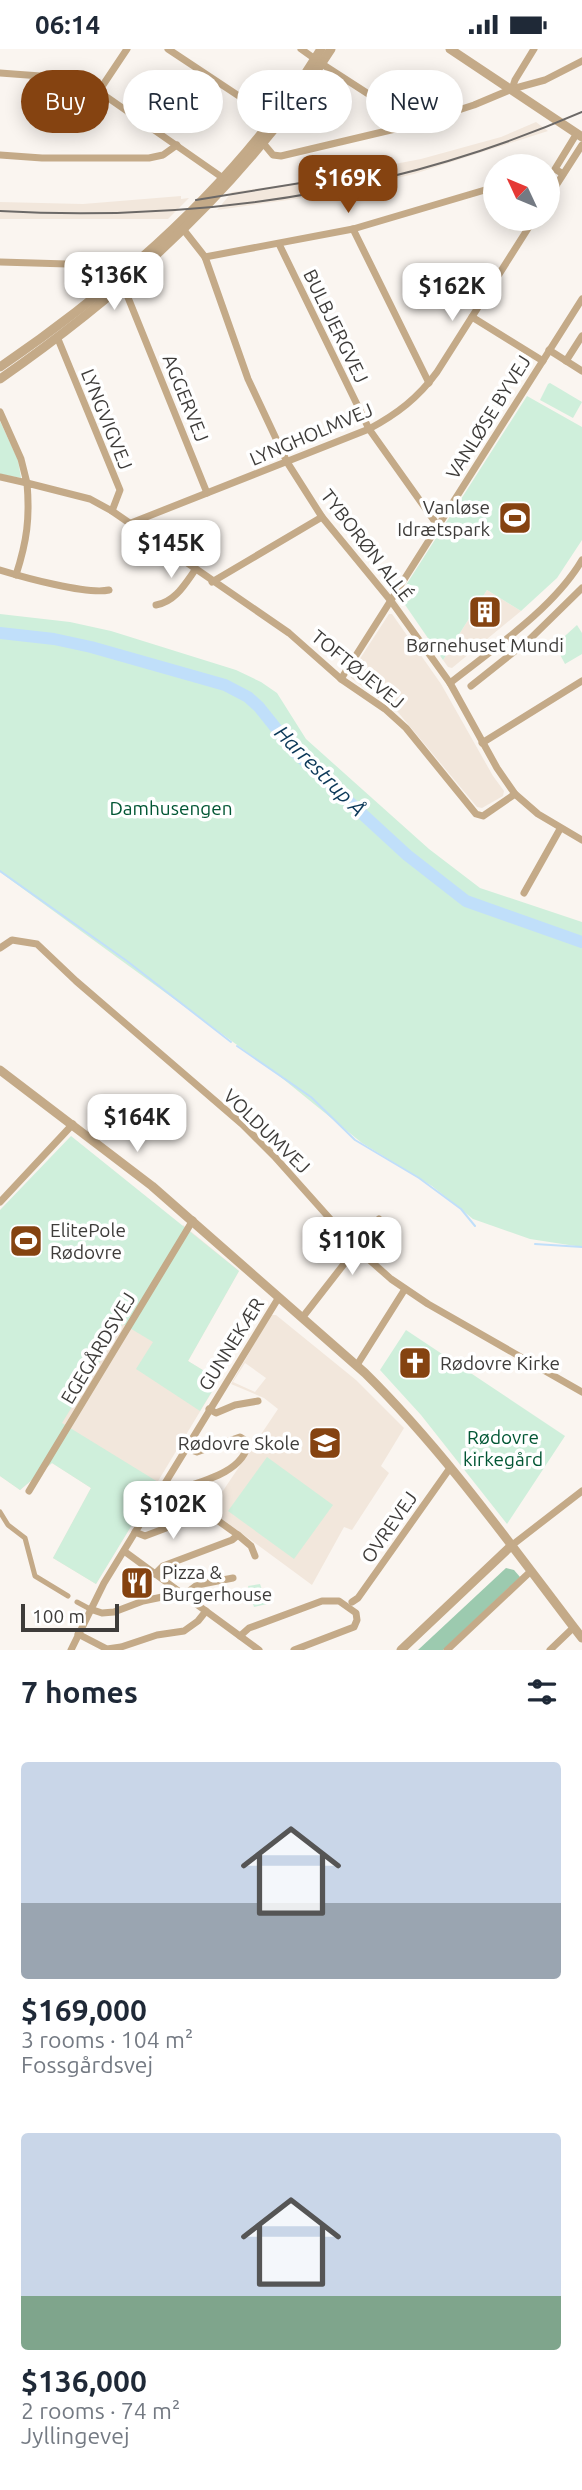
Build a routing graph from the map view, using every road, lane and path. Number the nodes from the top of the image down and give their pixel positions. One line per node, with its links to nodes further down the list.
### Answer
1 (127, 49): 13 (street)
2 (168, 49): 16 (street)
3 (301, 49): 8 (street)
4 (321, 49): 8 (street)
5 (331, 49): 8 (street)
6 (450, 49): 14 (street)
7 (534, 49): 14 (street)
8 (318, 61): 10 (street); 15 (street); 22 (street)
9 (582, 61): 14 (street)
10 (311, 70)
11 (0, 73): 12 (street)
12 (21, 75)
13 (109, 76)
14 (512, 89): 18 (street); 21 (street)
15 (366, 92)
16 (237, 95)
17 (109, 98): 23 (street)
18 (463, 109)
19 (260, 133): 29 (street)
20 (378, 133): 22 (street)
21 (580, 135): 26 (street)
22 (263, 143): 32 (street)
23 (177, 145): 25 (street); 29 (street)
24 (582, 145): 28 (street)
25 (0, 156)
26 (560, 159)
27 (560, 173): 28 (street)
28 (563, 174): 30 (street)
29 (223, 178): 38 (street)
30 (560, 179)
31 (483, 191): 33 (street)
32 (183, 229): 36 (street, TYBORØN ALLÉ); 39 (street)
33 (353, 229): 35 (street); 50 (street)
34 (526, 231): 41 (street, LYNGHOLMVEJ)
35 (279, 243): 36 (street); 52 (street, BULBJERGVEJ)
36 (205, 257): 53 (street, TYBORØN ALLÉ)
37 (0, 262): 38 (street)
38 (116, 278): 39 (street, AGGERVEJ); 47 (street)
39 (122, 287): 43 (street); 56 (street, AGGERVEJ)
40 (582, 299): 44 (street, VANLØSE BYVEJ)
41 (472, 317): 45 (street); 50 (street, LYNGHOLMVEJ)
42 (582, 336): 46 (street)
43 (58, 339): 49 (street); 57 (street, LYNGVIGVEJ)
44 (549, 350): 45 (street, VANLØSE BYVEJ); 46 (street, VANLØSE BYVEJ)
45 (543, 361): 60 (street, VANLØSE BYVEJ)
46 (566, 361): 48 (street, VANLØSE BYVEJ)
47 (0, 367)
48 (582, 371)
49 (0, 379)
50 (429, 383): 52 (street, LYNGHOLMVEJ)
51 (0, 412): 55 (street)
52 (369, 429): 53 (street, LYNGHOLMVEJ); 60 (street, BULBJERGVEJ)
53 (287, 462): 56 (street, LYNGHOLMVEJ); 58 (street, TYBORØN ALLÉ)
54 (0, 477): 55 (street, TOFTØJEVEJ)
55 (27, 483): 57 (street, TOFTØJEVEJ); 64 (street)
56 (207, 493): 59 (street, LYNGHOLMVEJ)
57 (112, 511): 59 (street, TOFTØJEVEJ)
58 (322, 517): 65 (street); 68 (street, TYBORØN ALLÉ)
59 (129, 521): 63 (street, TOFTØJEVEJ)
60 (438, 526): 68 (street, VANLØSE BYVEJ)
61 (582, 560): 70 (street)
62 (0, 570): 64 (street)
63 (195, 570): 65 (street, TOFTØJEVEJ); 69 (street)
64 (16, 575): 67 (street)
65 (212, 582): 72 (street, TOFTØJEVEJ)
66 (582, 588): 71 (street)
67 (109, 590)
68 (391, 601): 72 (street, VANLØSE BYVEJ); 74 (street, TYBORØN ALLÉ)
69 (156, 605)
70 (520, 627): 71 (street); 74 (street)
71 (530, 639): 75 (street)
72 (341, 679): 77 (street, TOFTØJEVEJ)
73 (582, 681): 76 (street)
74 (450, 683): 76 (street, TYBORØN ALLÉ)
75 (471, 686)
76 (482, 743): 77 (street, TYBORØN ALLÉ)
77 (515, 794): 78 (street, TYBORØN ALLÉ)
78 (561, 829): 79 (street, TYBORØN ALLÉ); 80 (street)
79 (582, 840)
80 (524, 893)
81 (0, 948): 87 (street, VOLDUMVEJ)
82 (0, 1070): 83 (street)
83 (73, 1124): 84 (street); 86 (street)
84 (0, 1202)
85 (379, 1219): 87 (street)
86 (193, 1220): 89 (street); 98 (street, EGEGÅRDSVEJ)
87 (357, 1249): 88 (street, VOLDUMVEJ); 90 (street)
88 (405, 1289): 91 (street); 92 (street, VOLDUMVEJ)
89 (279, 1297): 90 (street); 94 (street, GUNNEKÆR)
90 (302, 1318): 91 (street)
91 (357, 1365): 96 (street)
92 (582, 1392)
93 (258, 1401): 94 (street, GUNNEKÆR)
94 (209, 1409): 95 (street, GUNNEKÆR)
95 (186, 1448): 97 (street, GUNNEKÆR); 97 (street)
96 (450, 1468): 103 (street); 113 (street, OVREVEJ)
97 (162, 1487): 101 (street, GUNNEKÆR)
98 (29, 1491)
99 (582, 1491): 103 (street)
100 (0, 1512): 111 (street)
101 (135, 1532): 102 (street); 104 (street, GUNNEKÆR)
102 (238, 1535): 105 (street); 107 (street)
103 (511, 1546): 106 (street); 124 (street)
104 (124, 1551): 107 (street); 114 (street, GUNNEKÆR)
105 (255, 1556)
106 (531, 1571): 116 (street); 125 (street)
107 (155, 1574): 109 (street)
108 (233, 1578): 110 (street)
109 (176, 1589): 110 (street); 114 (street)
110 (184, 1595): 115 (street)
111 (68, 1596)
112 (77, 1602): 114 (street)
113 (352, 1602)
114 (90, 1609): 117 (street, GUNNEKÆR)
115 (206, 1611): 117 (street); 118 (street)
116 (574, 1627): 119 (street); 126 (street)
117 (78, 1634): 121 (street, GUNNEKÆR)
118 (240, 1636): 120 (street); 123 (street)
119 (582, 1638)
120 (249, 1647): 122 (street)
121 (71, 1650)
122 (259, 1650)
123 (294, 1650)
124 (401, 1650)
125 (447, 1650)
126 (550, 1650)

